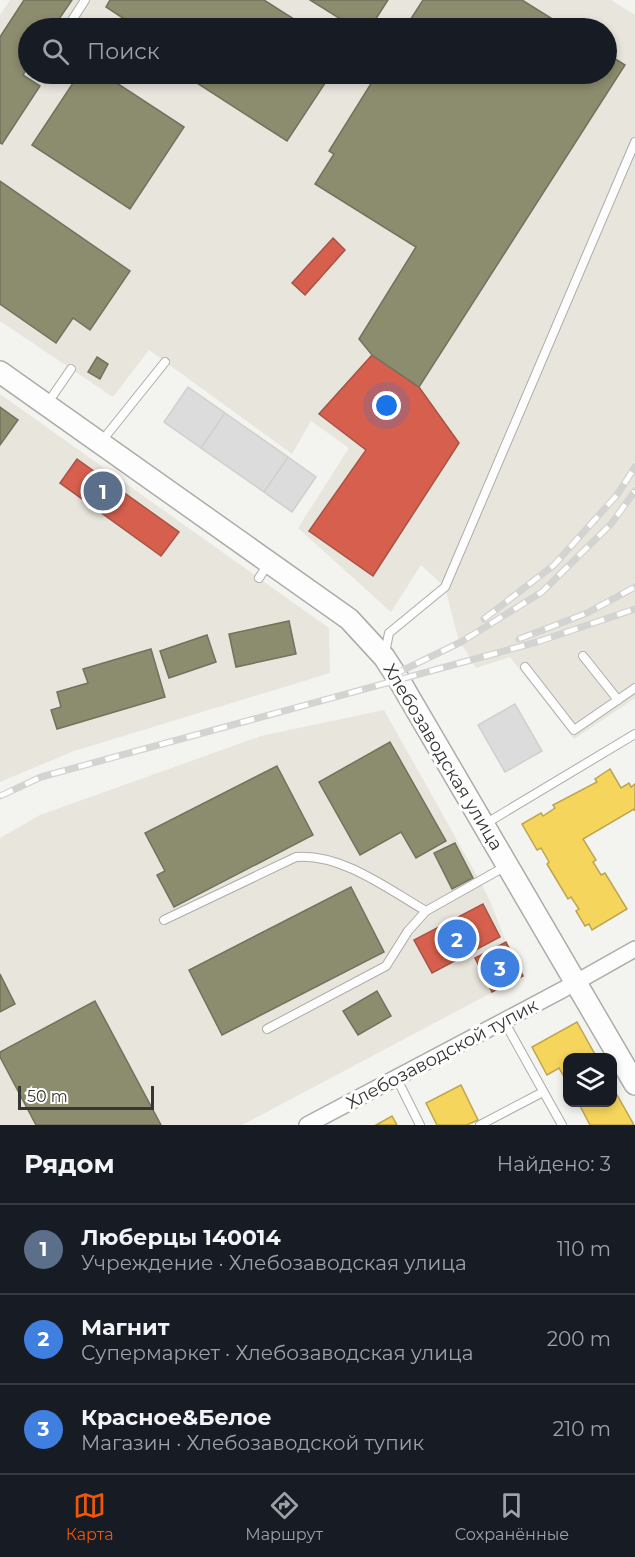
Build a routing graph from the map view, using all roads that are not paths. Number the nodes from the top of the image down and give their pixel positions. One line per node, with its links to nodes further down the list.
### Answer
1 (86, 0): 2 (lane)
2 (74, 18)
3 (635, 141): 10 (lane)
4 (165, 362): 8 (lane)
5 (71, 369): 7 (lane)
6 (0, 372): 7 (main road, Хлебозаводская улица)
7 (46, 405): 8 (main road, Хлебозаводская улица)
8 (100, 443): 10 (main road, Хлебозаводская улица)
9 (583, 656): 13 (lane)
10 (384, 657): 15 (main road, Хлебозаводская улица)
11 (525, 667): 13 (lane)
12 (635, 688): 13 (lane)
13 (618, 700)
14 (635, 734): 15 (lane)
15 (483, 825): 16 (main road, Хлебозаводская улица)
16 (507, 865): 17 (lane); 20 (main road, Хлебозаводская улица)
17 (426, 911): 18 (lane); 22 (lane)
18 (164, 920)
19 (635, 949): 20 (street, Хлебозаводской тупик)
20 (576, 982): 21 (street, Хлебозаводской тупик); 24 (main road, Хлебозаводская улица)
21 (504, 1021): 23 (street, Хлебозаводской тупик); 25 (lane)
22 (267, 1029)
23 (397, 1078): 26 (street, Хлебозаводской тупик); 27 (lane)
24 (635, 1084)
25 (543, 1092): 28 (lane); 29 (lane)
26 (307, 1125)
27 (420, 1125)
28 (480, 1125)
29 (562, 1125)

